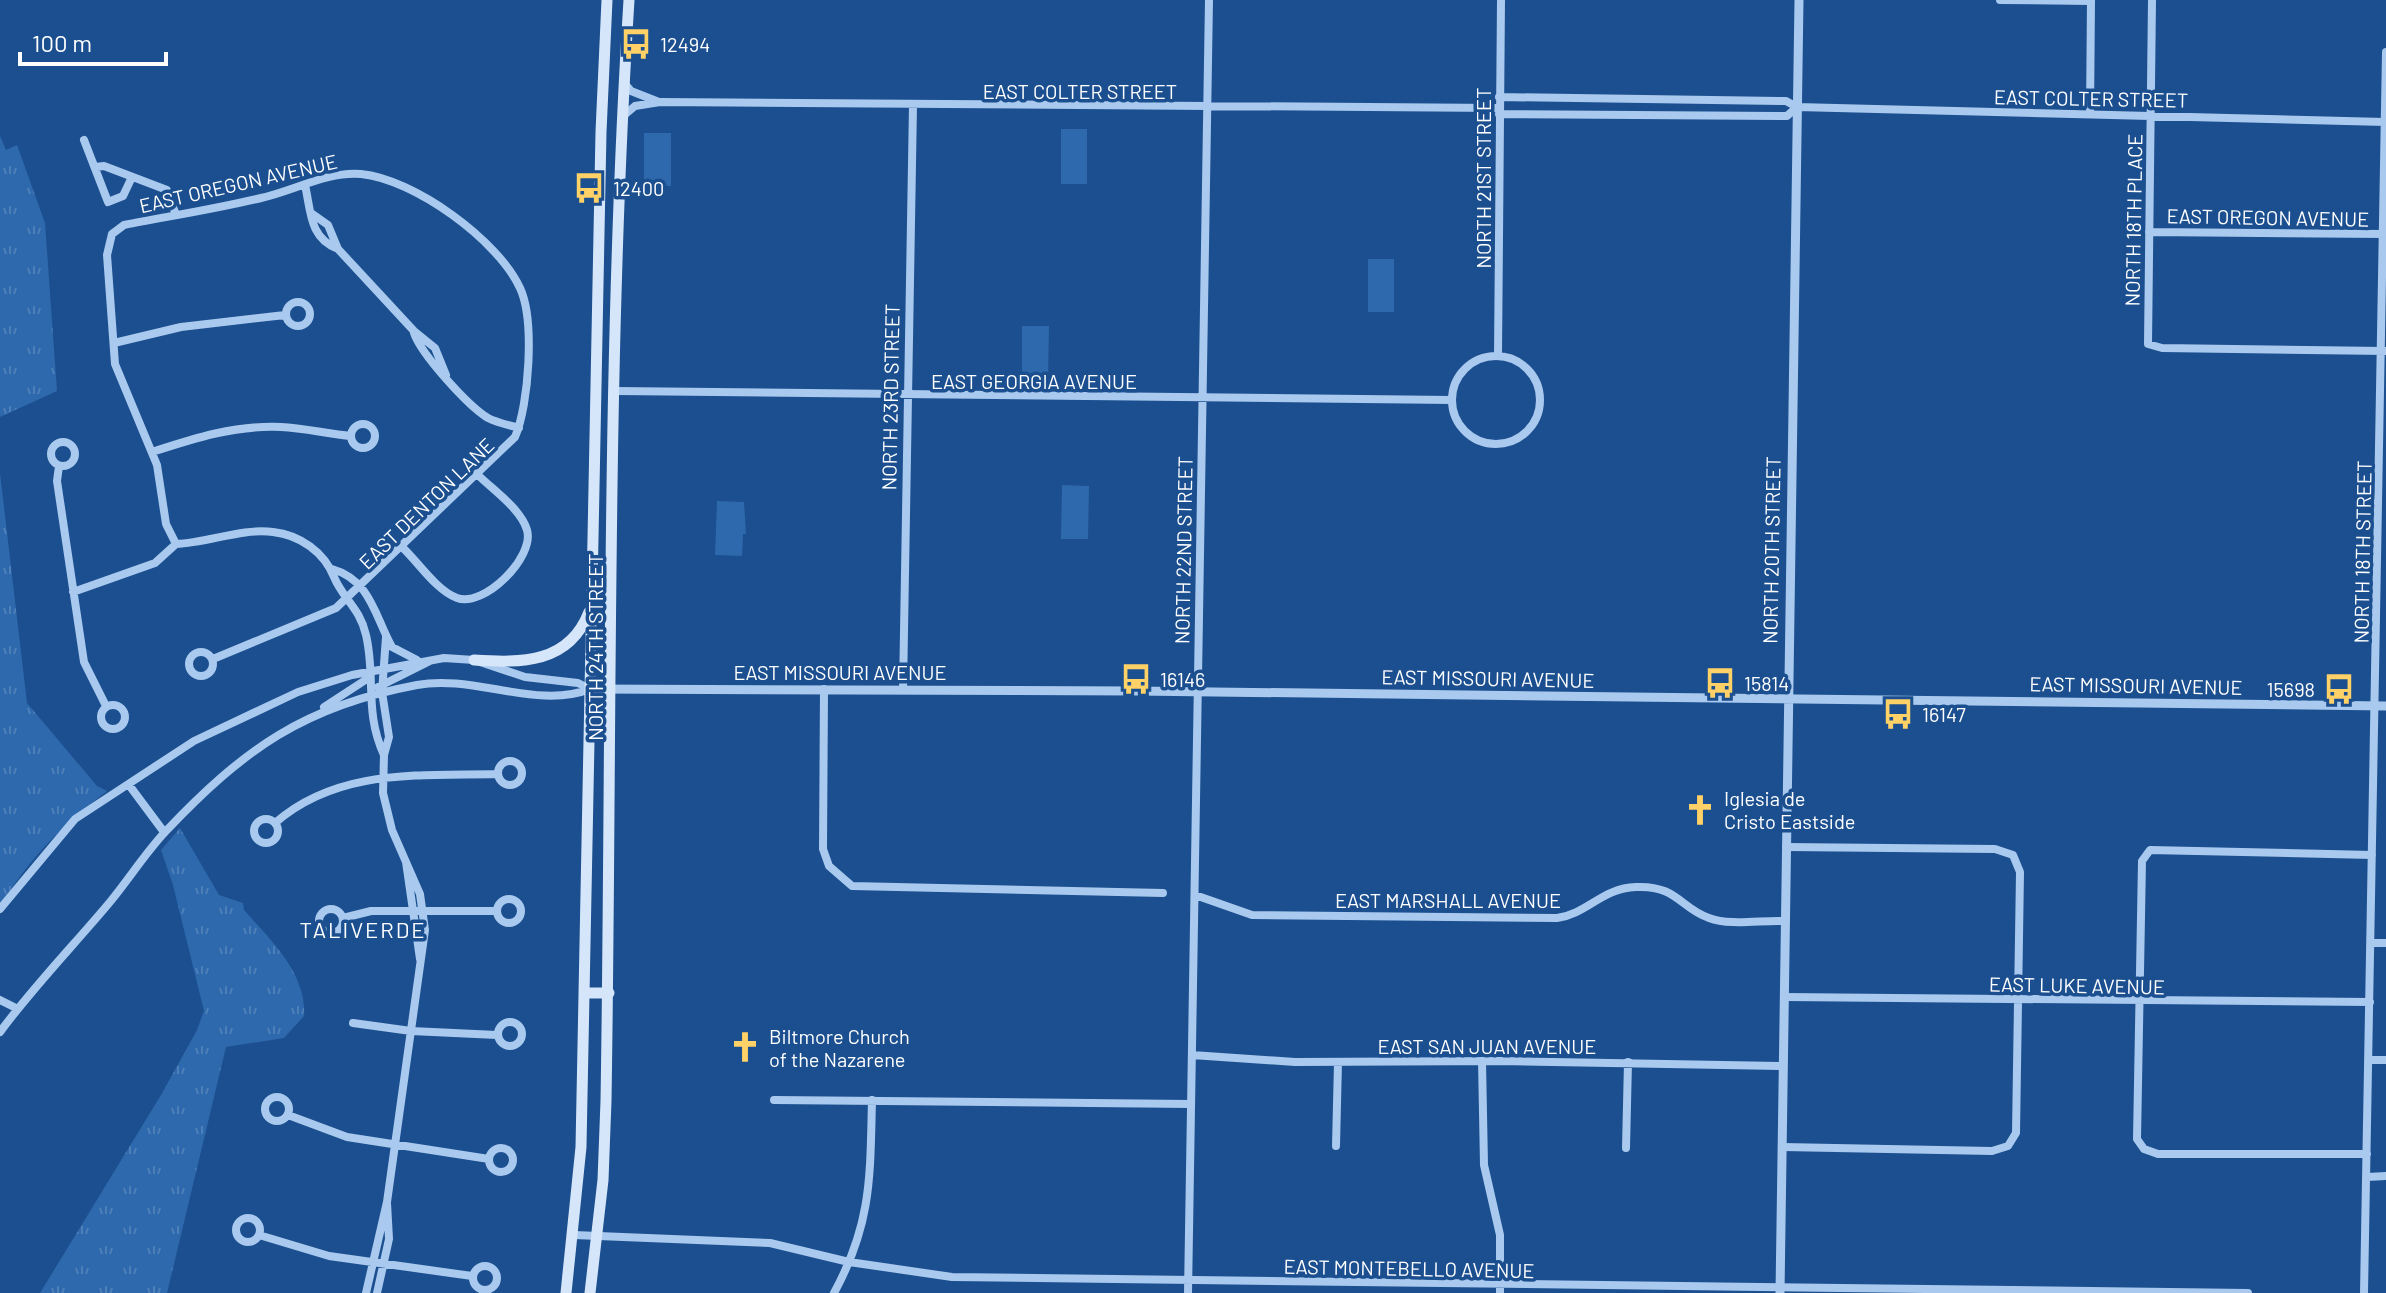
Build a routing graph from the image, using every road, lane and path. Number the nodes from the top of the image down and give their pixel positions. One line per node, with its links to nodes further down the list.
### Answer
1 (607, 0): 49 (main road, NORTH 24TH STREET)
2 (629, 0): 10 (main road, NORTH 24TH STREET)
3 (1209, 0): 15 (street, NORTH 22ND STREET)
4 (1501, 0): 11 (street, NORTH 21ST STREET)
5 (1799, 0): 14 (street, NORTH 20TH STREET)
6 (2000, 0): 7 (street)
7 (2091, 0): 17 (street)
8 (2152, 0): 18 (street, NORTH 18TH PLACE)
9 (2386, 52): 20 (street, NORTH 18TH STREET)
10 (624, 83): 12 (street, EAST COLTER STREET); 19 (main road, NORTH 24TH STREET)
11 (1499, 97): 14 (street, EAST COLTER STREET); 16 (street, NORTH 21ST STREET)
12 (660, 102): 13 (street, EAST COLTER STREET); 19 (street, EAST COLTER STREET)
13 (913, 105): 15 (street, EAST COLTER STREET); 35 (street, NORTH 23RD STREET)
14 (1797, 107): 16 (street, EAST COLTER STREET); 17 (street, EAST COLTER STREET); 66 (street, NORTH 20TH STREET)
15 (1206, 108): 16 (street, EAST COLTER STREET); 36 (street, NORTH 22ND STREET)
16 (1499, 111): 33 (street, NORTH 21ST STREET)
17 (2090, 114): 18 (street, EAST COLTER STREET)
18 (2150, 116): 20 (street, EAST COLTER STREET); 27 (street, NORTH 18TH PLACE)
19 (622, 117): 34 (main road, NORTH 24TH STREET)
20 (2385, 122): 28 (street, NORTH 18TH STREET)
21 (84, 140): 22 (street)
22 (95, 167): 23 (street); 23 (street)
23 (132, 177): 26 (street)
24 (305, 185): 25 (street); 26 (street, EAST OREGON AVENUE); 38 (street, EAST OREGON AVENUE)
25 (311, 213): 29 (street); 29 (street)
26 (176, 215): 31 (street, EAST OREGON AVENUE)
27 (2149, 232): 28 (street, EAST OREGON AVENUE); 32 (street, NORTH 18TH PLACE)
28 (2384, 234): 32 (street, NORTH 18TH STREET)
29 (338, 249): 38 (street)
30 (285, 315): 31 (street)
31 (114, 343): 40 (street)
32 (2384, 351): 68 (street, NORTH 18TH STREET)
33 (1498, 356): 37 (street); 37 (street)
34 (616, 391): 35 (street, EAST GEORGIA AVENUE); 61 (main road, NORTH 24TH STREET)
35 (906, 396): 36 (street, EAST GEORGIA AVENUE); 63 (street, NORTH 23RD STREET)
36 (1202, 398): 37 (street, EAST GEORGIA AVENUE); 64 (street, NORTH 22ND STREET)
37 (1452, 400)
38 (519, 428): 42 (street, EAST DENTON LANE)
39 (351, 436): 40 (street)
40 (152, 452): 43 (street)
41 (59, 466): 47 (street)
42 (478, 475): 44 (street, EAST DENTON LANE); 44 (street)
43 (176, 544): 45 (street); 47 (street)
44 (403, 548): 46 (street, EAST DENTON LANE)
45 (332, 569): 46 (street); 48 (street)
46 (361, 588): 48 (street, EAST DENTON LANE); 50 (street)
47 (73, 592): 67 (street)
48 (350, 598): 52 (street); 57 (street)
49 (592, 604): 55 (main road); 60 (main road, NORTH 24TH STREET)
50 (386, 637): 53 (street); 56 (street)
51 (444, 658): 54 (street); 55 (street); 58 (street)
52 (213, 659)
53 (420, 660): 54 (street); 56 (street)
54 (432, 660): 59 (street)
55 (474, 660): 60 (street)
56 (382, 668): 57 (street); 59 (street)
57 (370, 674): 65 (street); 69 (street); 73 (street)
58 (443, 680): 59 (street); 60 (street)
59 (382, 688): 65 (street); 70 (street)
60 (590, 689): 61 (street, EAST MISSOURI AVENUE); 92 (main road, NORTH 24TH STREET)
61 (612, 689): 62 (street, EAST MISSOURI AVENUE); 93 (main road, NORTH 24TH STREET)
62 (824, 689): 63 (street, EAST MISSOURI AVENUE); 81 (street)
63 (903, 690): 64 (street, EAST MISSOURI AVENUE)
64 (1196, 692): 66 (street, EAST MISSOURI AVENUE); 82 (street, NORTH 22ND STREET)
65 (368, 696): 69 (street); 70 (street)
66 (1787, 699): 68 (street, EAST MISSOURI AVENUE); 78 (street, NORTH 20TH STREET)
67 (106, 706)
68 (2381, 706): 75 (street, NORTH 18TH STREET)
69 (311, 717): 77 (street)
70 (384, 755): 72 (street)
71 (498, 774): 72 (street)
72 (382, 778): 74 (street); 80 (street)
73 (129, 785): 77 (street); 83 (street)
74 (275, 823)
75 (2373, 827): 76 (street); 79 (street, NORTH 18TH STREET)
76 (2386, 828)
77 (164, 832): 99 (street)
78 (1786, 847): 88 (street, NORTH 20TH STREET); 96 (street)
79 (2372, 855): 89 (street, NORTH 18TH STREET); 97 (street)
80 (406, 862): 84 (street); 85 (street)
81 (1163, 893)
82 (1195, 895): 88 (street, EAST MARSHALL AVENUE); 104 (street, NORTH 22ND STREET)
83 (0, 909)
84 (411, 909): 85 (street); 87 (street); 91 (street)
85 (423, 909): 86 (street); 91 (street)
86 (497, 911)
87 (343, 918)
88 (1783, 921): 94 (street, NORTH 20TH STREET)
89 (2371, 943): 90 (street); 98 (street, NORTH 18TH STREET)
90 (2386, 943)
91 (420, 959): 101 (street)
92 (585, 993): 93 (main road); 125 (main road, NORTH 24TH STREET)
93 (609, 993): 126 (main road, NORTH 24TH STREET)
94 (1784, 997): 96 (street, EAST LUKE AVENUE); 110 (street, NORTH 20TH STREET)
95 (0, 1000): 99 (street)
96 (2017, 1000): 97 (street, EAST LUKE AVENUE); 117 (street)
97 (2138, 1002): 98 (street, EAST LUKE AVENUE); 119 (street)
98 (2370, 1002): 105 (street, NORTH 18TH STREET)
99 (18, 1009): 102 (street)
100 (353, 1023): 101 (street)
101 (411, 1031): 103 (street); 115 (street)
102 (0, 1032)
103 (497, 1035)
104 (1192, 1055): 108 (street, EAST SAN JUAN AVENUE); 113 (street, NORTH 22ND STREET)
105 (2368, 1060): 106 (street); 119 (street, NORTH 18TH STREET)
106 (2386, 1060)
107 (1482, 1061): 108 (street, EAST SAN JUAN AVENUE); 109 (street, EAST SAN JUAN AVENUE); 133 (street)
108 (1338, 1062): 116 (street)
109 (1628, 1062): 110 (street, EAST SAN JUAN AVENUE); 118 (street)
110 (1783, 1066): 117 (street, NORTH 20TH STREET)
111 (774, 1100): 112 (street)
112 (872, 1100): 113 (street); 128 (street)
113 (1191, 1104): 131 (street, NORTH 22ND STREET)
114 (288, 1115): 115 (street)
115 (395, 1146): 120 (street); 123 (street)
116 (1336, 1146)
117 (1783, 1147): 135 (street, NORTH 20TH STREET)
118 (1626, 1148)
119 (2367, 1154): 122 (street, NORTH 18TH STREET)
120 (489, 1159)
121 (2386, 1176): 122 (street)
122 (2367, 1177): 146 (street, NORTH 18TH STREET)
123 (387, 1202): 127 (street); 129 (street)
124 (259, 1235): 127 (street)
125 (574, 1235): 126 (street, EAST MONTEBELLO AVENUE); 140 (main road, NORTH 24TH STREET)
126 (597, 1238): 128 (street, EAST MONTEBELLO AVENUE); 141 (main road, NORTH 24TH STREET)
127 (372, 1262): 129 (street); 138 (street)
128 (849, 1262): 131 (street, EAST MONTEBELLO AVENUE); 142 (street)
129 (385, 1265): 130 (street); 139 (street)
130 (472, 1276)
131 (1188, 1282): 132 (street, EAST MONTEBELLO AVENUE); 143 (street, NORTH 22ND STREET)
132 (1346, 1288): 133 (street, EAST MONTEBELLO AVENUE)
133 (1500, 1289): 134 (street, EAST MONTEBELLO AVENUE)
134 (1614, 1290): 135 (street, EAST MONTEBELLO AVENUE)
135 (1780, 1290): 136 (street, EAST MONTEBELLO AVENUE)
136 (1983, 1291): 137 (street, EAST MONTEBELLO AVENUE)
137 (2110, 1292): 144 (street, EAST MONTEBELLO AVENUE)
138 (366, 1293)
139 (377, 1293)
140 (566, 1293)
141 (590, 1293)
142 (834, 1293)
143 (1188, 1293)
144 (2236, 1293): 145 (street, EAST MONTEBELLO AVENUE)
145 (2248, 1293)
146 (2364, 1293)

